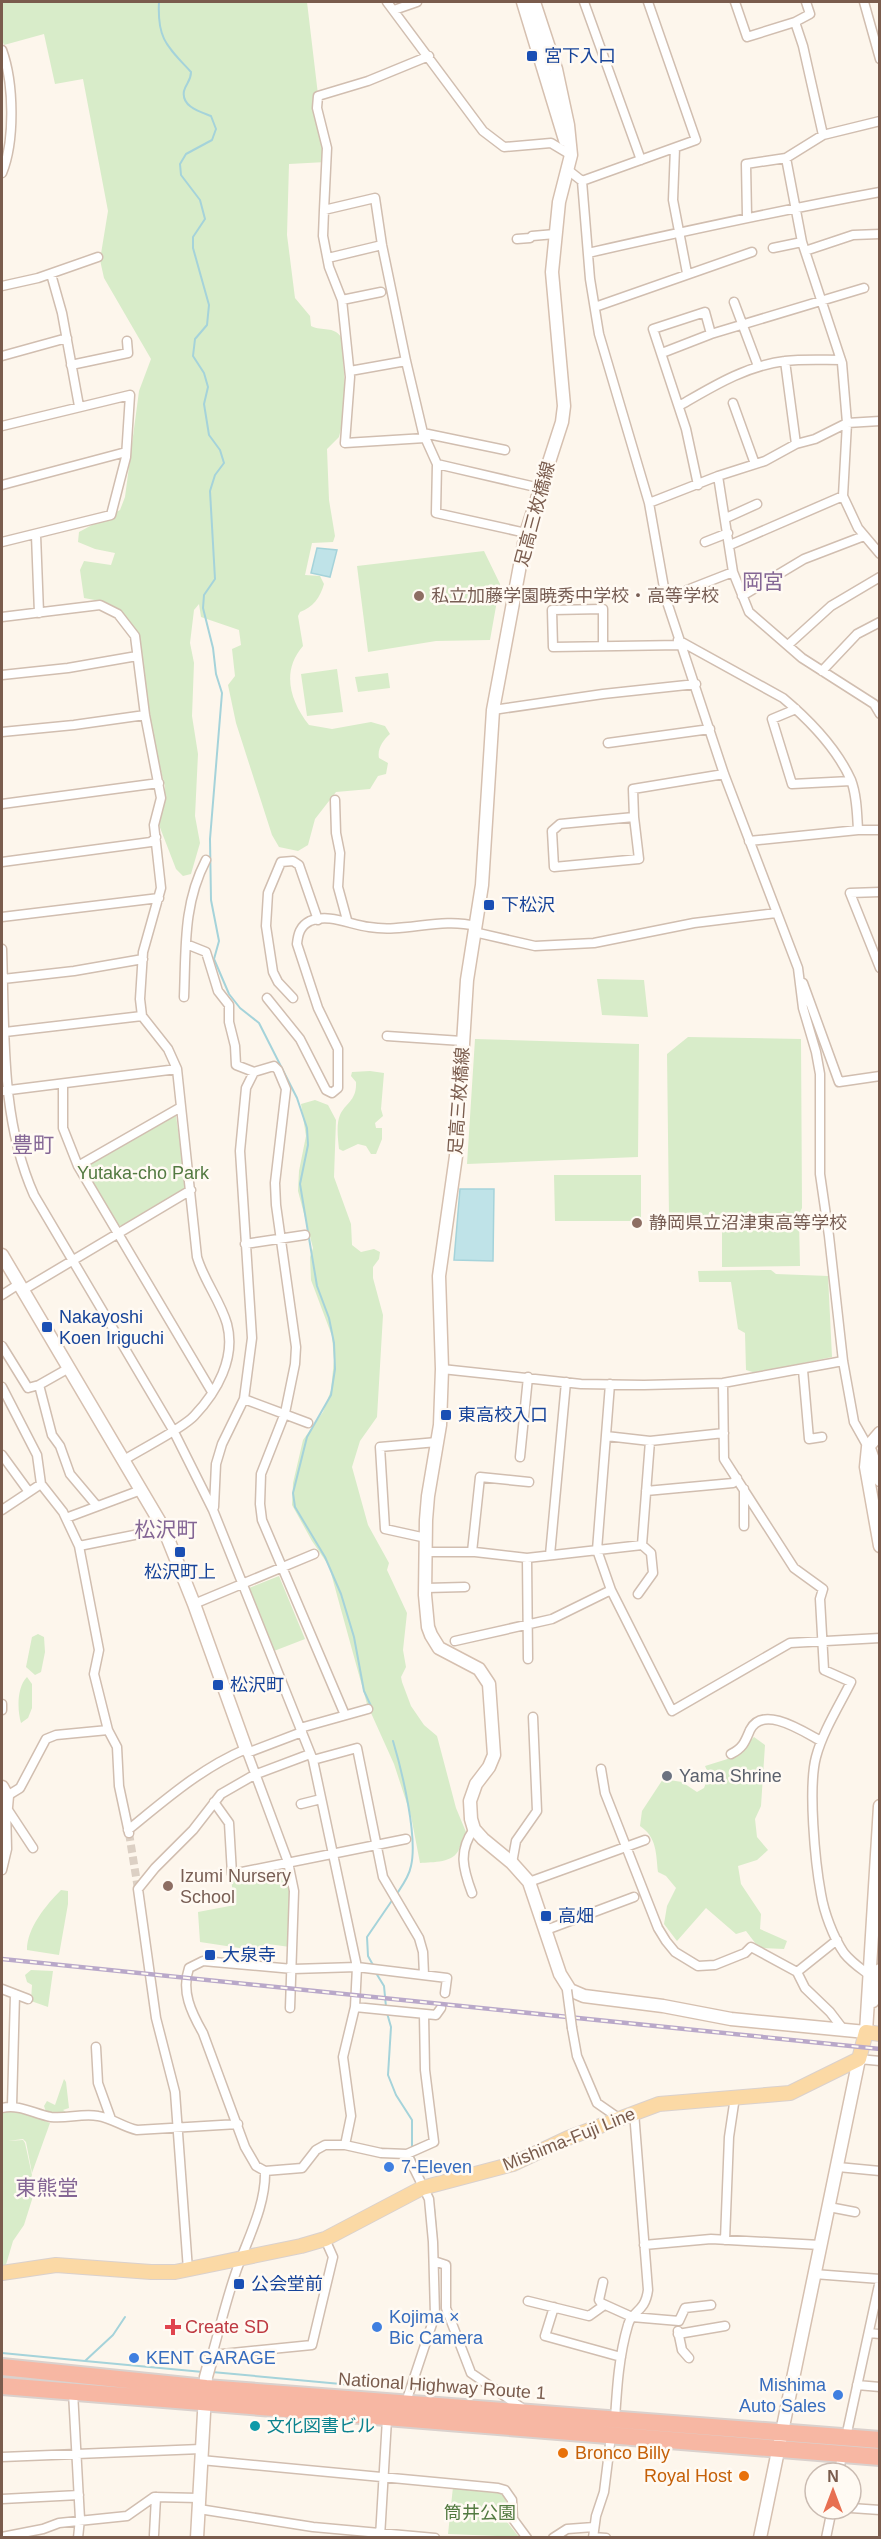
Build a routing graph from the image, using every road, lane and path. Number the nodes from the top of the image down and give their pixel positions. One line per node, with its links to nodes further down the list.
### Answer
1 (387, 2): 10 (street)
2 (417, 2): 10 (street)
3 (523, 2): 18 (main road)
4 (534, 2): 18 (main road, 足高三枚橋線)
5 (585, 2): 20 (street)
6 (648, 2): 17 (street)
7 (735, 2): 11 (street)
8 (806, 2): 11 (street)
9 (864, 2): 14 (street)
10 (394, 10): 13 (street)
11 (795, 22): 16 (street)
12 (2, 50): 22 (street)
13 (429, 56): 18 (street); 25 (street)
14 (879, 58)
15 (879, 121): 16 (street)
16 (823, 135): 19 (street)
17 (675, 148): 20 (street); 28 (street)
18 (571, 155): 21 (main road, 足高三枚橋線)
19 (786, 158): 26 (street); 27 (street)
20 (641, 160): 23 (street)
21 (568, 170): 23 (street); 29 (main road, 足高三枚橋線)
22 (2, 173)
23 (582, 181): 37 (street)
24 (879, 192): 26 (street)
25 (324, 210): 33 (street); 39 (street)
26 (795, 210): 27 (street); 32 (street)
27 (747, 216): 28 (street)
28 (678, 232): 37 (street); 40 (street)
29 (555, 234): 31 (street); 76 (main road, 足高三枚橋線)
30 (879, 234): 35 (street)
31 (517, 239)
32 (802, 242): 34 (street); 35 (street)
33 (382, 245): 39 (street); 56 (street)
34 (773, 248)
35 (806, 251): 46 (street)
36 (752, 252): 40 (street)
37 (588, 253): 48 (street)
38 (98, 257): 41 (street)
39 (328, 258): 45 (street)
40 (687, 273): 48 (street)
41 (51, 274): 42 (street); 51 (street)
42 (2, 286)
43 (864, 288): 46 (street)
44 (381, 292): 45 (street)
45 (342, 300): 60 (street)
46 (822, 301): 49 (street); 55 (street)
47 (734, 302): 49 (street)
48 (595, 308): 78 (street)
49 (742, 326): 50 (street); 59 (street)
50 (711, 334): 53 (street); 53 (street)
51 (67, 338): 54 (street); 58 (street)
52 (127, 341): 58 (street)
53 (662, 353): 63 (street)
54 (2, 356)
55 (841, 360): 57 (street); 65 (street)
56 (406, 361): 60 (street); 67 (street)
57 (785, 361): 59 (street); 68 (street)
58 (71, 364): 62 (street)
59 (759, 366): 63 (street)
60 (350, 371): 67 (street)
61 (733, 403): 72 (street)
62 (79, 406): 66 (street); 70 (street)
63 (678, 406): 75 (street)
64 (879, 421): 65 (street)
65 (847, 423): 68 (street); 77 (street)
66 (2, 426)
67 (424, 435): 69 (street); 71 (street)
68 (796, 444): 72 (street)
69 (505, 450)
70 (126, 452): 74 (street); 83 (street)
71 (437, 464): 76 (street); 81 (street)
72 (755, 464): 73 (street)
73 (718, 476): 75 (street); 80 (street)
74 (2, 485)
75 (698, 485): 78 (street)
76 (540, 488): 81 (main road, 足高三枚橋線)
77 (843, 496): 84 (street); 87 (street)
78 (650, 503): 96 (street)
79 (757, 504): 80 (street)
80 (726, 518): 82 (street)
81 (526, 533): 104 (main road, 足高三枚橋線)
82 (728, 533): 86 (street); 87 (street)
83 (36, 535): 85 (street); 93 (street)
84 (864, 536): 88 (street); 92 (street)
85 (2, 542)
86 (705, 542)
87 (730, 546): 89 (street)
88 (879, 554)
89 (734, 572): 91 (street); 92 (street)
90 (879, 577): 97 (street)
91 (687, 590)
92 (742, 596): 97 (street)
93 (39, 613): 94 (street); 99 (street)
94 (2, 617)
95 (879, 622): 100 (street)
96 (680, 642): 98 (street); 102 (street); 103 (street)
97 (788, 645): 100 (street)
98 (603, 646): 98 (street)
99 (137, 656): 101 (street); 106 (street)
100 (822, 671): 105 (street)
101 (2, 675)
102 (696, 684): 104 (street); 107 (street)
103 (796, 709): 111 (street); 111 (street)
104 (493, 710): 128 (main road, 足高三枚橋線)
105 (879, 714)
106 (145, 715): 108 (street); 112 (street)
107 (710, 729): 109 (street); 110 (street)
108 (2, 732)
109 (608, 743)
110 (724, 774): 115 (street); 119 (street)
111 (851, 781): 116 (street)
112 (159, 783): 114 (street); 118 (street)
113 (335, 800): 127 (street)
114 (2, 804)
115 (634, 817): 115 (street)
116 (858, 830): 117 (street); 119 (street)
117 (879, 830)
118 (156, 837): 121 (street); 123 (street)
119 (749, 841): 124 (street)
120 (206, 860): 129 (street)
121 (2, 862)
122 (879, 892): 130 (street)
123 (159, 898): 125 (street); 132 (street)
124 (776, 913): 128 (street); 133 (street)
125 (2, 917)
126 (318, 920): 127 (street); 137 (street); 138 (street)
127 (347, 920): 128 (street)
128 (475, 929): 142 (main road, 足高三枚橋線)
129 (186, 944): 136 (street); 144 (street)
130 (875, 945): 134 (street)
131 (2, 949): 135 (street)
132 (143, 959): 135 (street); 139 (street)
133 (798, 968): 145 (street); 160 (street)
134 (879, 968)
135 (3, 979): 140 (street)
136 (184, 997)
137 (267, 998)
138 (293, 998)
139 (142, 1016): 140 (street); 143 (street)
140 (5, 1032): 147 (street)
141 (387, 1036): 142 (street)
142 (462, 1041): 162 (main road, 足高三枚橋線)
143 (177, 1069): 146 (street); 148 (street)
144 (254, 1072): 153 (street); 154 (street)
145 (879, 1076)
146 (63, 1084): 147 (street); 149 (street)
147 (5, 1091): 156 (street)
148 (181, 1107): 149 (street); 150 (street)
149 (78, 1166): 151 (street)
150 (191, 1190): 151 (street); 170 (street)
151 (119, 1234): 156 (street); 170 (street)
152 (306, 1236): 153 (street)
153 (280, 1239): 154 (street); 172 (street)
154 (245, 1244): 171 (street)
155 (3, 1260): 157 (main road)
156 (73, 1260): 157 (street); 174 (street)
157 (21, 1287): 158 (street); 161 (main road)
158 (2, 1295)
159 (2, 1346): 168 (street)
160 (843, 1361): 163 (street); 181 (street)
161 (69, 1368): 168 (street); 184 (main road)
162 (442, 1369): 164 (street); 180 (main road, 足高三枚橋線)
163 (803, 1370): 166 (street); 178 (street)
164 (528, 1377): 165 (street); 183 (street)
165 (566, 1382): 167 (street); 207 (street)
166 (723, 1383): 167 (street); 175 (street)
167 (610, 1384): 177 (street)
168 (39, 1385): 193 (street)
169 (2, 1386): 188 (street)
170 (212, 1392): 174 (street)
171 (244, 1399): 172 (street); 195 (street)
172 (285, 1413): 173 (street); 209 (street)
173 (308, 1423)
174 (173, 1430): 184 (street); 195 (street)
175 (724, 1433): 179 (street); 185 (street)
176 (879, 1433): 181 (main road)
177 (606, 1436): 179 (street); 203 (street)
178 (822, 1437)
179 (650, 1441): 191 (street)
180 (437, 1442): 199 (main road, 足高三枚橋線); 199 (street)
181 (868, 1447): 186 (main road); 202 (main road)
182 (2, 1455): 192 (street)
183 (520, 1457)
184 (124, 1460): 190 (main road)
185 (737, 1478): 189 (street); 191 (street)
186 (879, 1480)
187 (529, 1482): 205 (street)
188 (41, 1484): 192 (street); 196 (street)
189 (744, 1489): 197 (street); 219 (street)
190 (141, 1490): 193 (street); 198 (main road)
191 (646, 1491): 200 (street)
192 (29, 1492): 194 (street)
193 (97, 1506): 196 (street)
194 (2, 1510)
195 (213, 1510): 210 (street)
196 (66, 1518): 201 (street)
197 (744, 1526)
198 (164, 1529): 201 (street); 215 (main road)
199 (426, 1538): 204 (main road, 足高三枚橋線)
200 (642, 1545): 203 (street); 214 (street)
201 (79, 1546): 226 (street)
202 (879, 1546)
203 (597, 1550): 207 (street); 213 (street)
204 (426, 1552): 205 (street); 212 (main road, 足高三枚橋線)
205 (472, 1552): 208 (street)
206 (314, 1554): 209 (street)
207 (550, 1555): 208 (street)
208 (527, 1558): 216 (street)
209 (282, 1567): 210 (street); 224 (street)
210 (243, 1584): 215 (street); 227 (street)
211 (465, 1587): 212 (street)
212 (426, 1588): 239 (main road, 足高三枚橋線)
213 (611, 1590): 216 (street); 219 (street)
214 (638, 1594)
215 (194, 1604): 229 (main road)
216 (528, 1624): 218 (street); 220 (street)
217 (879, 1638): 219 (street)
218 (455, 1641)
219 (822, 1641): 228 (street)
220 (528, 1659)
221 (2, 1704): 223 (street)
222 (368, 1708): 224 (street)
223 (2, 1710)
224 (345, 1715): 227 (street)
225 (533, 1717): 247 (street)
226 (108, 1730): 229 (street); 234 (street)
227 (301, 1730): 229 (street); 231 (street)
228 (821, 1741): 230 (street); 253 (street)
229 (246, 1751): 233 (street)
230 (731, 1754)
231 (312, 1757): 233 (street); 235 (street); 242 (street)
232 (601, 1769): 243 (street)
233 (254, 1775): 236 (street); 246 (street)
234 (5, 1797): 244 (street); 248 (street)
235 (321, 1799): 237 (street); 245 (street)
236 (214, 1802): 246 (street); 280 (street)
237 (301, 1804)
238 (879, 1806): 257 (main road)
239 (474, 1829): 247 (main road); 250 (street)
240 (406, 1839): 242 (street)
241 (645, 1840): 243 (street)
242 (376, 1844): 245 (street); 258 (street)
243 (626, 1846): 249 (street); 256 (street)
244 (33, 1848)
245 (333, 1852): 246 (street); 254 (street)
246 (288, 1862): 255 (street)
247 (512, 1863): 249 (main road)
248 (2, 1870)
249 (529, 1882): 252 (main road)
250 (472, 1893)
251 (634, 1897): 252 (street)
252 (546, 1930): 260 (main road)
253 (837, 1940): 256 (street); 257 (street)
254 (357, 1967): 255 (street); 258 (street); 264 (street)
255 (293, 1969): 265 (street); 279 (street)
256 (797, 1972): 268 (street)
257 (874, 1972): 269 (main road)
258 (424, 1975): 261 (street)
259 (2, 1989): 262 (street)
260 (568, 1989): 268 (main road); 277 (street, bridge)
261 (445, 1993)
262 (15, 1994): 263 (street); 274 (street)
263 (28, 1999)
264 (356, 2007): 267 (street); 281 (street)
265 (290, 2008)
266 (441, 2008): 267 (street)
267 (424, 2014): 282 (street)
268 (843, 2029): 269 (main road)
269 (873, 2033): 271 (main road)
270 (96, 2046): 278 (street)
271 (859, 2059): 272 (street); 273 (main road, Mishima-Fuji Line); 283 (main road)
272 (879, 2061)
273 (735, 2097): 276 (main road, Mishima-Fuji Line); 290 (street)
274 (12, 2106): 275 (street); 278 (street)
275 (2, 2108)
276 (634, 2112): 277 (main road, Mishima-Fuji Line); 291 (street)
277 (620, 2119): 286 (main road, Mishima-Fuji Line)
278 (111, 2120): 280 (street)
279 (238, 2124): 280 (street); 284 (street)
280 (178, 2129): 295 (street)
281 (345, 2145): 282 (street); 284 (street)
282 (406, 2154): 286 (street)
283 (838, 2167): 285 (street); 287 (main road)
284 (265, 2171): 293 (street)
285 (879, 2171)
286 (422, 2188): 289 (main road, Mishima-Fuji Line); 294 (street)
287 (829, 2207): 288 (street); 292 (main road)
288 (855, 2212)
289 (325, 2239): 293 (main road, Mishima-Fuji Line); 310 (street)
290 (725, 2240): 291 (street); 292 (street)
291 (645, 2245): 304 (street)
292 (820, 2245): 297 (main road)
293 (241, 2260): 295 (main road, Mishima-Fuji Line); 310 (street)
294 (434, 2261): 319 (street); 320 (street)
295 (188, 2270): 296 (main road, Mishima-Fuji Line)
296 (2, 2273)
297 (814, 2274): 298 (street); 325 (main road)
298 (879, 2280): 307 (street)
299 (603, 2282): 301 (street)
300 (528, 2301): 303 (street)
301 (603, 2306): 303 (street); 304 (street)
302 (711, 2306): 305 (street)
303 (554, 2307): 311 (street)
304 (632, 2317): 305 (street); 311 (street)
305 (679, 2321): 308 (street)
306 (725, 2326): 308 (street)
307 (869, 2333): 309 (street); 314 (street)
308 (678, 2334): 312 (street)
309 (879, 2334)
310 (212, 2355): 318 (main road)
311 (621, 2357): 322 (street)
312 (689, 2358)
313 (2, 2367): 318 (highway, National Highway Route 1)
314 (857, 2385): 316 (street); 324 (street)
315 (2, 2386): 317 (highway, National Highway Route 1)
316 (879, 2387)
317 (73, 2392): 318 (highway, National Highway Route 1); 327 (street)
318 (206, 2396): 319 (highway, National Highway Route 1); 321 (highway, National Highway Route 1); 329 (main road)
319 (406, 2402): 320 (highway, National Highway Route 1)
320 (529, 2412): 322 (highway, National Highway Route 1)
321 (387, 2419): 323 (highway, National Highway Route 1); 333 (street)
322 (615, 2419): 325 (highway, National Highway Route 1)
323 (611, 2436): 325 (highway, National Highway Route 1); 342 (street)
324 (846, 2437): 325 (highway, National Highway Route 1); 326 (highway, National Highway Route 1)
325 (780, 2440): 328 (highway, National Highway Route 1); 353 (main road)
326 (879, 2440)
327 (77, 2453): 329 (street); 330 (street); 334 (street)
328 (842, 2454): 331 (highway, National Highway Route 1); 332 (street)
329 (201, 2455): 333 (street); 337 (main road)
330 (2, 2457)
331 (879, 2457)
332 (841, 2461)
333 (384, 2477): 345 (street); 350 (street)
334 (79, 2495): 336 (street); 340 (street)
335 (156, 2497): 337 (street); 340 (street); 344 (street)
336 (2, 2499)
337 (199, 2503): 345 (street); 348 (main road)
338 (863, 2509): 339 (street)
339 (879, 2510)
340 (80, 2519): 343 (street); 347 (street)
341 (830, 2521): 354 (street)
342 (593, 2534): 351 (street); 352 (street)
343 (29, 2535): 346 (street)
344 (153, 2535)
345 (380, 2535): 349 (street)
346 (2, 2537)
347 (78, 2538)
348 (197, 2538)
349 (435, 2538)
350 (527, 2538)
351 (553, 2538)
352 (606, 2538)
353 (760, 2538)
354 (826, 2538)

